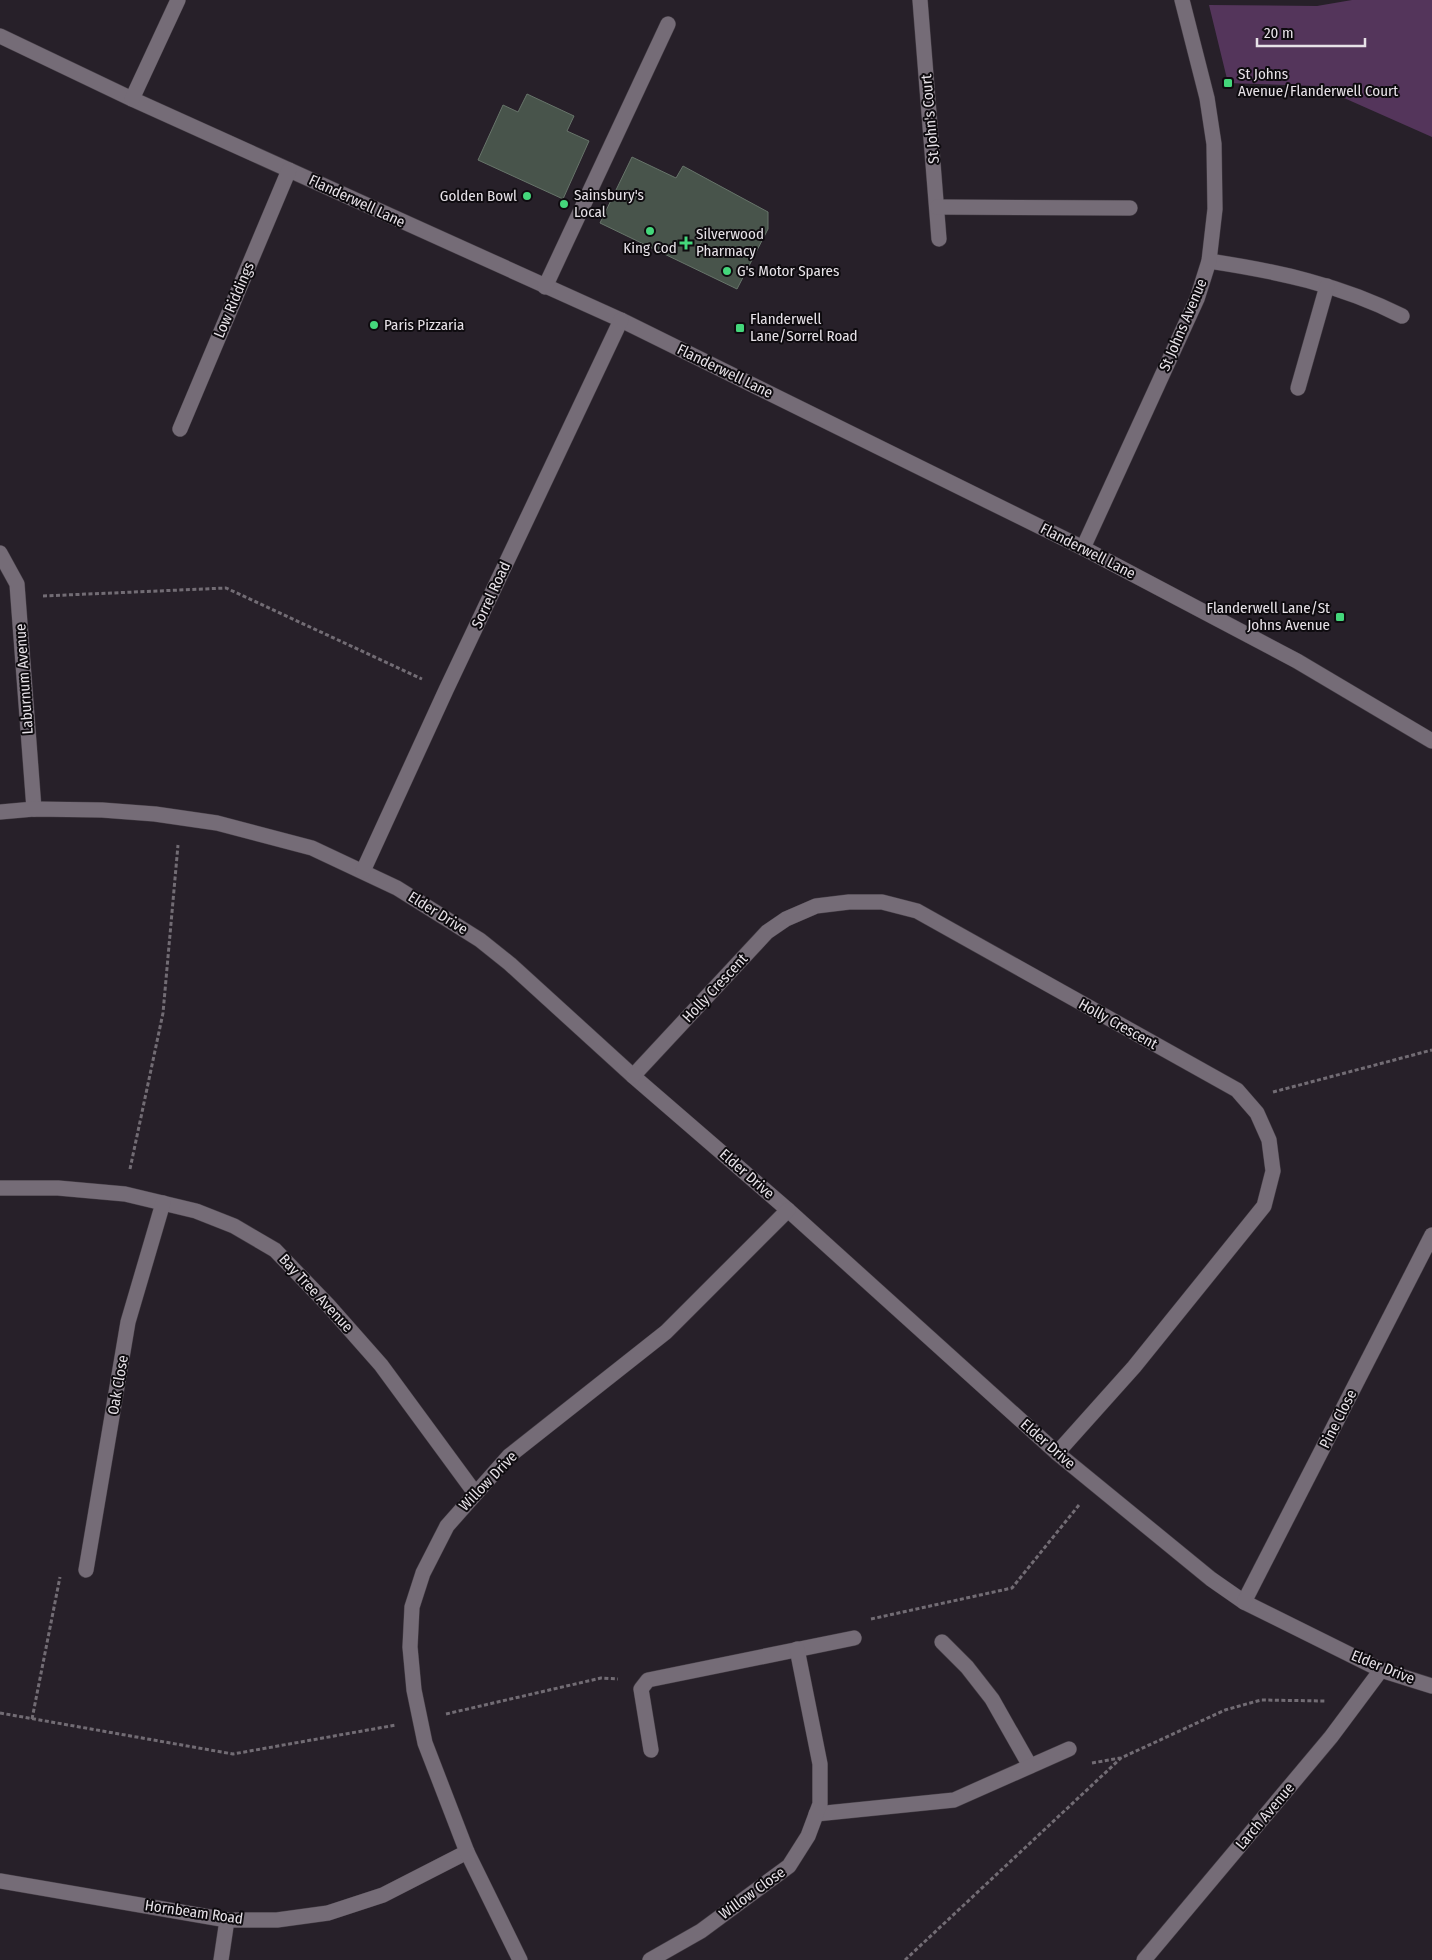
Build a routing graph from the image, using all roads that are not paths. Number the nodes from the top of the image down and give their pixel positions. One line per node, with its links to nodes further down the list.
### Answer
1 (178, 0): 6 (street)
2 (920, 0): 8 (street, St John's Court)
3 (1182, 0): 11 (street, St Johns Avenue)
4 (668, 24): 13 (street)
5 (0, 36): 6 (street, Flanderwell Lane)
6 (132, 99): 7 (street, Flanderwell Lane)
7 (289, 170): 13 (street, Flanderwell Lane); 17 (street, Low Riddings)
8 (937, 206): 9 (street); 10 (street, St John's Court)
9 (1130, 208)
10 (939, 239)
11 (1210, 261): 12 (street); 18 (street, St Johns Avenue)
12 (1326, 286): 14 (street); 16 (street)
13 (545, 287): 15 (street, Flanderwell Lane)
14 (1402, 316)
15 (621, 320): 18 (street, Flanderwell Lane); 23 (street, Sorrel Road)
16 (1298, 388)
17 (180, 429)
18 (1083, 548): 20 (street, Flanderwell Lane)
19 (0, 554): 21 (street, Laburnum Avenue)
20 (1432, 741)
21 (34, 809): 22 (street, Elder Drive); 23 (street, Elder Drive)
22 (0, 812)
23 (363, 871): 24 (street, Elder Drive)
24 (633, 1076): 27 (street, Elder Drive); 29 (street, Holly Crescent)
25 (0, 1188): 26 (street, Bay Tree Avenue)
26 (163, 1203): 30 (street, Bay Tree Avenue); 31 (street, Oak Close)
27 (788, 1210): 29 (street, Elder Drive); 30 (street, Willow Drive)
28 (1432, 1235): 32 (street, Pine Close)
29 (1057, 1453): 32 (street, Elder Drive)
30 (475, 1494): 42 (street, Willow Drive)
31 (86, 1570)
32 (1244, 1602): 36 (street, Elder Drive)
33 (854, 1638): 35 (street)
34 (942, 1642): 40 (street)
35 (798, 1649): 39 (street); 41 (street, Willow Close)
36 (1382, 1670): 37 (street, Elder Drive); 48 (street, Larch Avenue)
37 (1432, 1686)
38 (1069, 1749): 40 (street)
39 (651, 1750)
40 (1030, 1766): 41 (street)
41 (816, 1814): 47 (street, Willow Close)
42 (467, 1852): 44 (street, Hornbeam Road); 46 (street)
43 (0, 1881): 44 (street, Hornbeam Road)
44 (227, 1920): 45 (street)
45 (221, 1960)
46 (520, 1960)
47 (650, 1960)
48 (1144, 1960)

